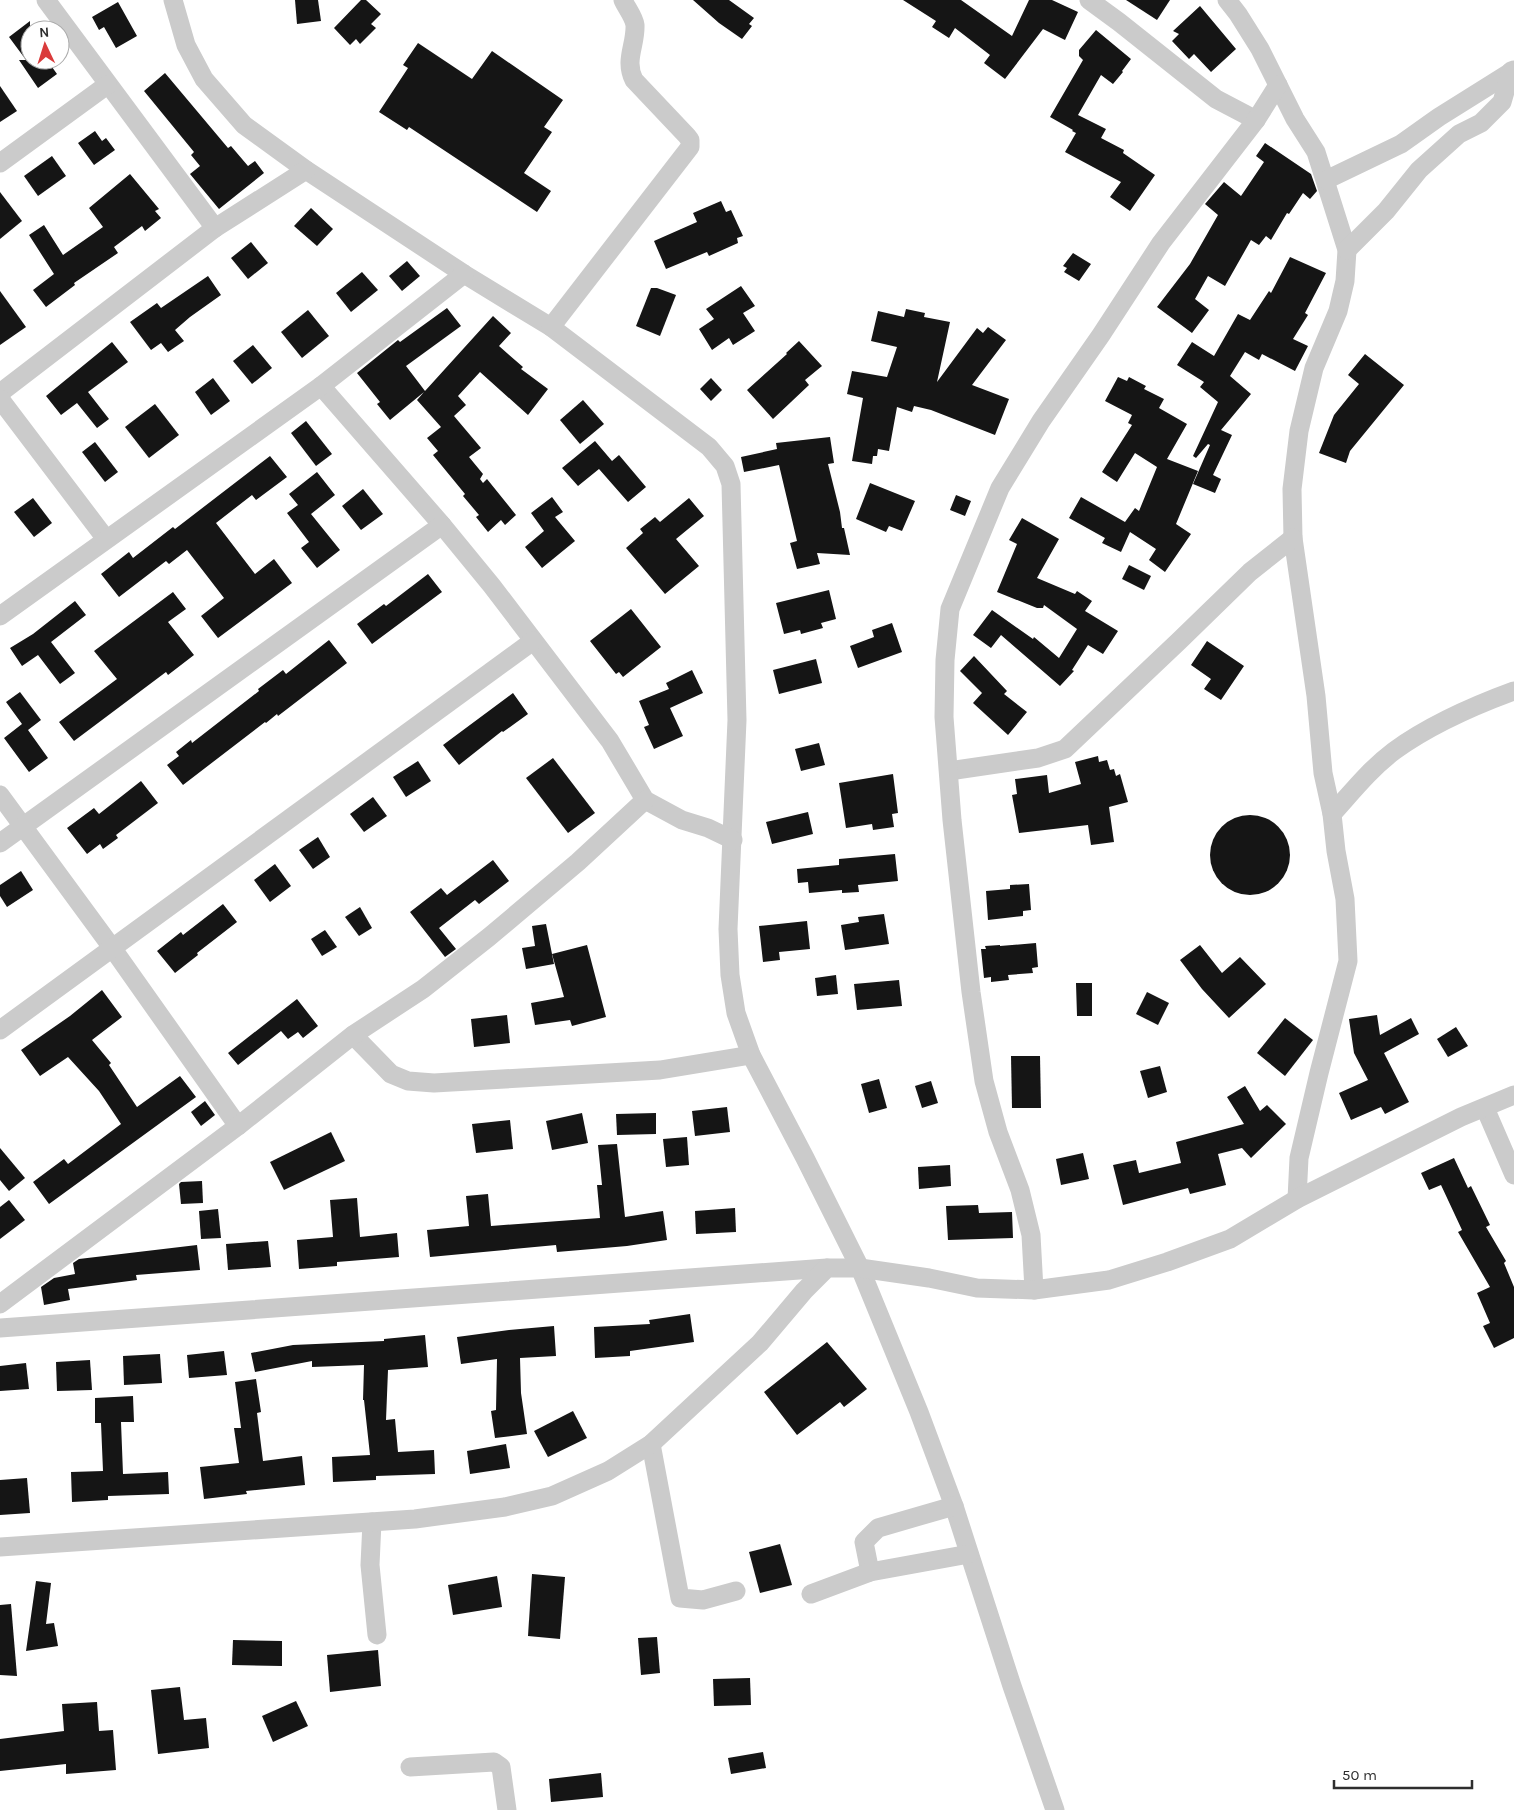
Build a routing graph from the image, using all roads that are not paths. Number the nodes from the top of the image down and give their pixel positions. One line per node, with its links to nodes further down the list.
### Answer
1 (46, 0): 7 (street)
2 (174, 0): 11 (street)
3 (623, 0): 16 (street)
4 (1088, 0): 9 (street)
5 (1228, 0): 8 (street)
6 (1513, 70): 12 (street); 14 (street)
7 (107, 85): 10 (street); 13 (street)
8 (1278, 85): 9 (street); 12 (street)
9 (1256, 120): 26 (street)
10 (0, 163)
11 (306, 170): 13 (street); 15 (street)
12 (1326, 180): 14 (street)
13 (214, 228): 18 (street)
14 (1347, 250): 21 (street)
15 (464, 274): 16 (street); 17 (street)
16 (551, 327): 31 (street)
17 (321, 386): 20 (street); 22 (street)
18 (0, 393)
19 (0, 400): 22 (street)
20 (442, 525): 24 (street); 30 (street)
21 (1293, 538): 26 (street); 29 (street)
22 (106, 539): 23 (street)
23 (0, 616)
24 (533, 641): 28 (street); 33 (street)
25 (1514, 691): 29 (street)
26 (949, 771): 44 (street)
27 (0, 795): 30 (street)
28 (645, 800): 31 (street); 35 (street)
29 (1332, 814): 41 (street)
30 (23, 826): 32 (street); 33 (street)
31 (733, 840): 36 (street)
32 (0, 843)
33 (113, 949): 34 (street); 39 (street)
34 (0, 1030)
35 (354, 1035): 36 (street); 39 (street)
36 (751, 1055): 43 (street)
37 (1514, 1095): 38 (street)
38 (1484, 1108): 40 (street); 41 (street)
39 (238, 1126): 45 (street)
40 (1514, 1175)
41 (1297, 1199): 44 (street)
42 (827, 1268): 43 (street); 46 (street); 47 (street)
43 (860, 1268): 44 (street); 48 (street)
44 (1034, 1290)
45 (0, 1304)
46 (0, 1328)
47 (651, 1444): 49 (street); 53 (street)
48 (954, 1506): 51 (street); 52 (street)
49 (372, 1522): 50 (street); 55 (street)
50 (0, 1548)
51 (969, 1554): 52 (street); 58 (street)
52 (870, 1572): 54 (street)
53 (736, 1590)
54 (811, 1594)
55 (377, 1635)
56 (410, 1767): 57 (street)
57 (507, 1810)
58 (1055, 1810)

